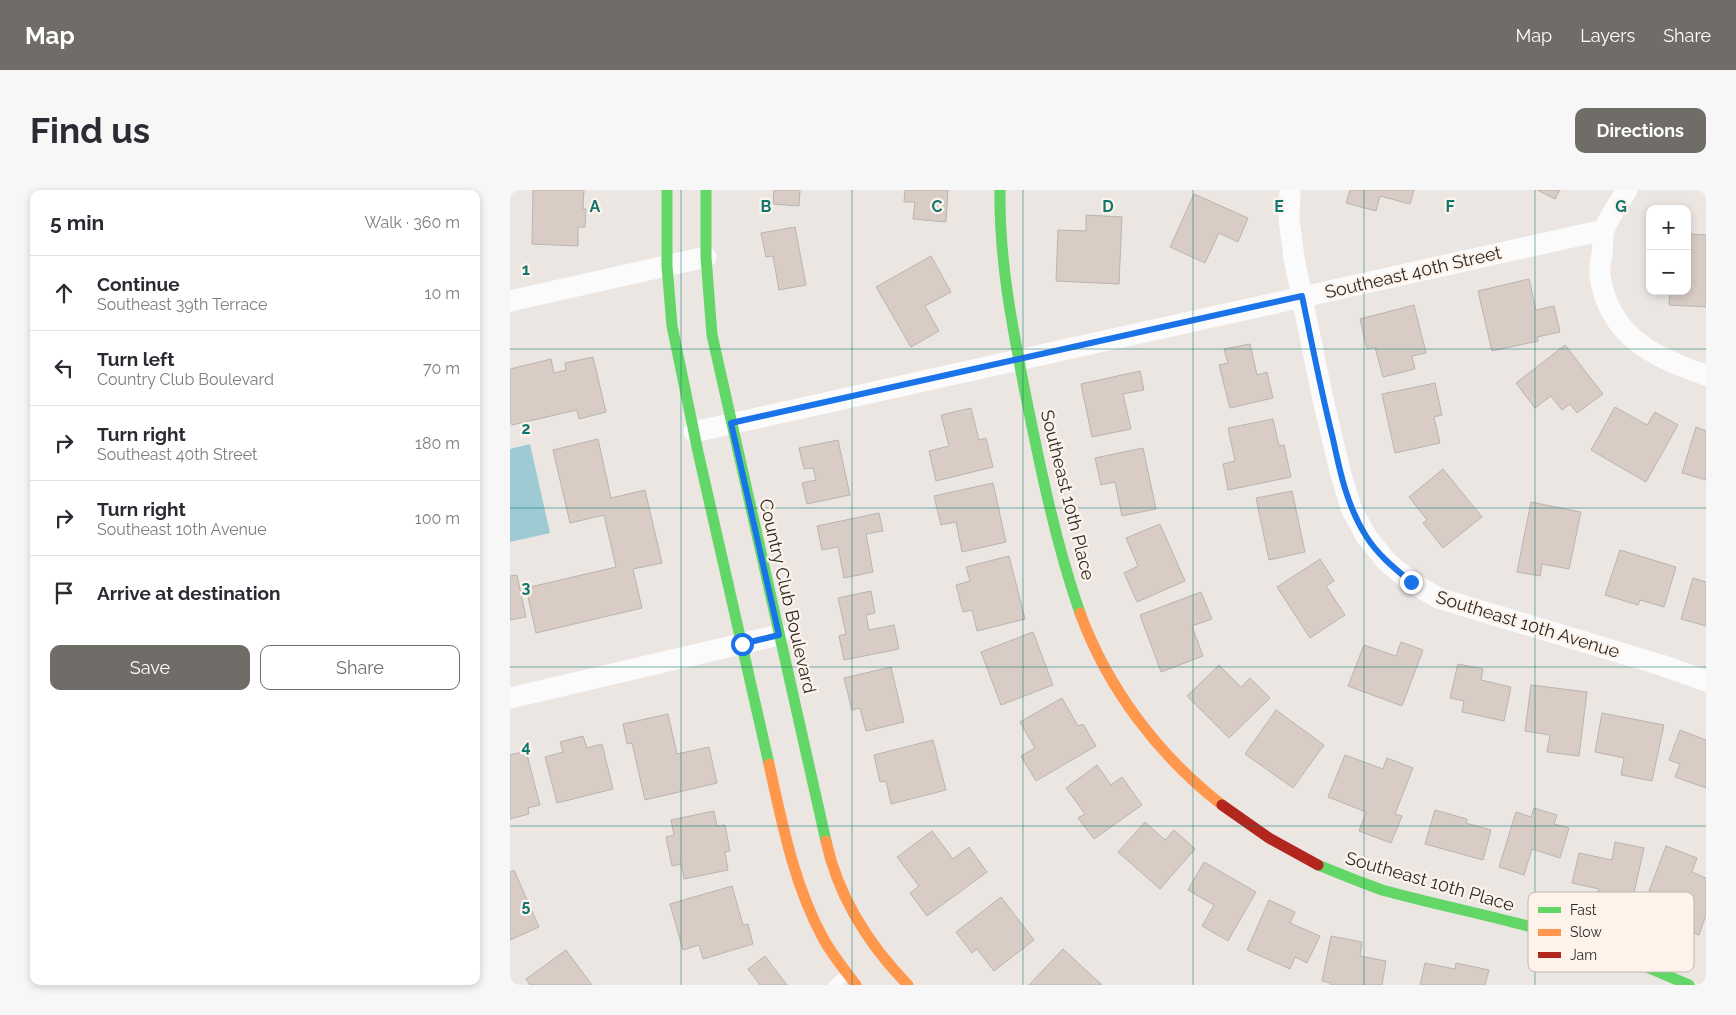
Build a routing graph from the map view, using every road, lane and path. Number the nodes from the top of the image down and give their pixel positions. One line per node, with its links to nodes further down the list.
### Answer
1 (667, 190): 8 (main road)
2 (706, 190): 7 (main road, Country Club Boulevard)
3 (1000, 190): 11 (main road, Southeast 10th Place)
4 (1290, 190): 9 (street, Southeast 10th Avenue)
5 (1627, 190): 6 (street)
6 (1604, 230): 9 (street, Southeast 40th Street); 12 (street)
7 (706, 257): 8 (street); 13 (main road, Country Club Boulevard)
8 (667, 266): 10 (street); 14 (main road)
9 (1302, 296): 11 (street, Southeast 40th Street); 17 (street, Southeast 10th Avenue)
10 (510, 301)
11 (1019, 360): 13 (street, Southeast 40th Street); 19 (main road, Southeast 10th Place)
12 (1706, 375)
13 (731, 423): 14 (street, Southeast 40th Street); 15 (main road, Country Club Boulevard)
14 (694, 432): 16 (main road)
15 (779, 635): 16 (street); 24 (main road, Country Club Boulevard)
16 (742, 644): 18 (street); 21 (main road)
17 (1706, 681)
18 (510, 698)
19 (1528, 927)
20 (1659, 972): 25 (main road, Southeast 10th Place)
21 (847, 973): 22 (lane); 23 (main road)
22 (834, 985)
23 (856, 985)
24 (908, 985)
25 (1689, 985)

